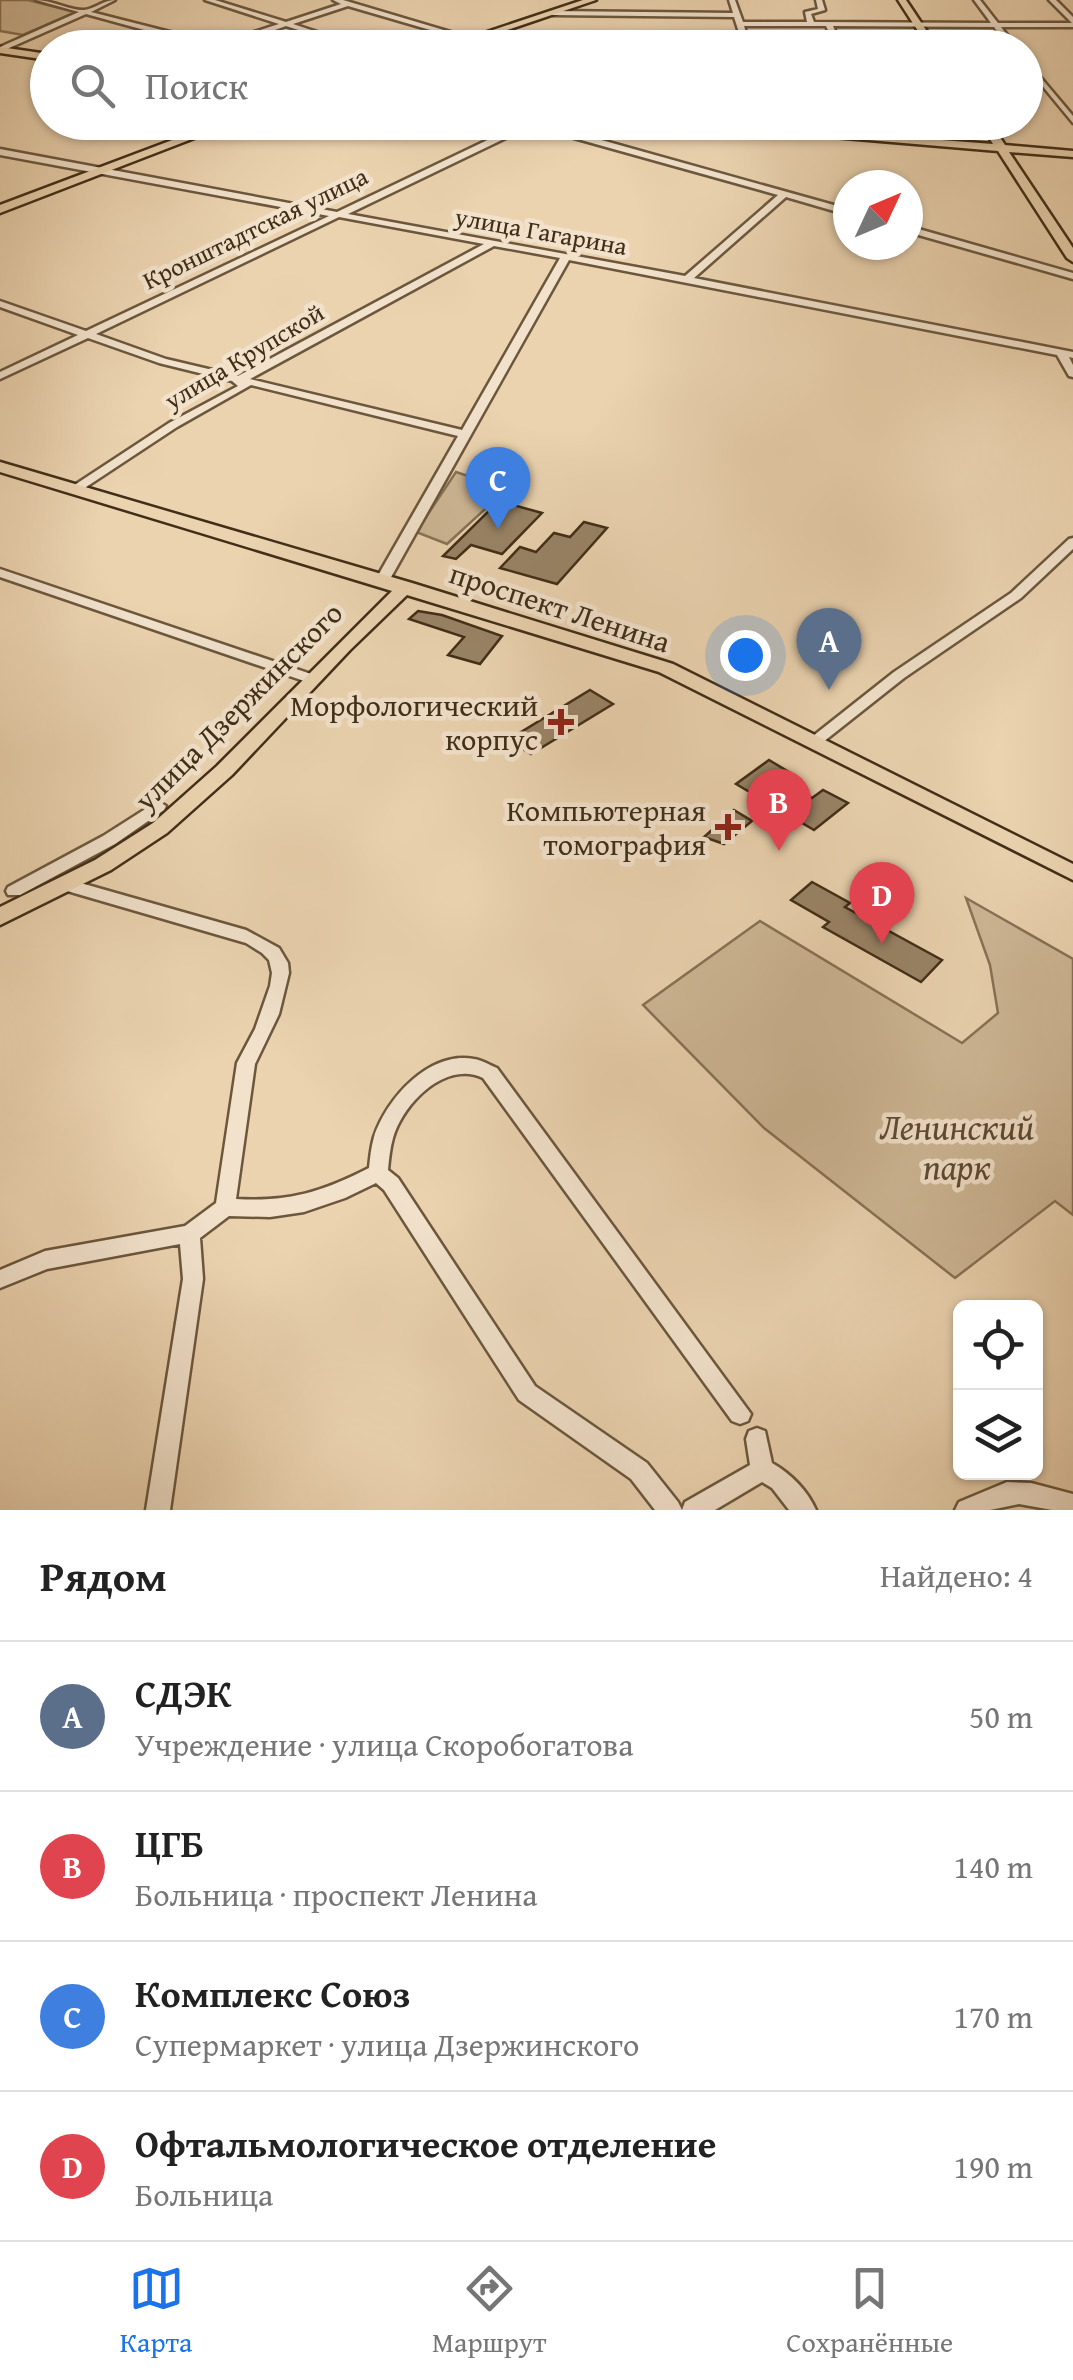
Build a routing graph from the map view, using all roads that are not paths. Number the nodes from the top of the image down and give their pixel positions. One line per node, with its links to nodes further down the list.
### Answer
1 (39, 0): 13 (street)
2 (112, 0): 13 (street)
3 (208, 0): 17 (street)
4 (336, 0): 12 (street)
5 (360, 0): 12 (street)
6 (592, 0): 14 (main road)
7 (732, 0): 15 (street)
8 (819, 0): 20 (street)
9 (902, 0): 22 (main road)
10 (976, 0): 19 (street)
11 (1052, 0): 16 (street)
12 (348, 4): 17 (street); 27 (street)
13 (87, 12): 23 (street); 24 (street)
14 (552, 14): 15 (street); 28 (main road)
15 (738, 14): 18 (street)
16 (1073, 23): 19 (street)
17 (283, 24): 25 (street); 26 (street)
18 (742, 24): 20 (street); 29 (street)
19 (995, 24): 22 (street); 32 (street)
20 (811, 25): 21 (street)
21 (829, 25): 22 (street); 30 (street)
22 (918, 25): 31 (main road)
23 (46, 30)
24 (154, 30)
25 (266, 30)
26 (303, 30)
27 (441, 30)
28 (497, 30)
29 (744, 30)
30 (831, 30)
31 (921, 30)
32 (1000, 30)
33 (30, 37): 34 (street)
34 (0, 50): 35 (main road)
35 (30, 54)
36 (1043, 83): 37 (street)
37 (1073, 121)
38 (183, 140): 46 (main road)
39 (494, 140): 50 (street, Кронштадтская улица)
40 (592, 140): 47 (street)
41 (899, 140): 43 (main road)
42 (996, 140): 43 (main road)
43 (1004, 151): 45 (main road); 54 (main road)
44 (0, 152): 46 (street, улица Гагарина)
45 (1073, 154)
46 (100, 171): 49 (main road); 50 (street, улица Гагарина)
47 (784, 194): 48 (street); 56 (street)
48 (833, 208)
49 (0, 209)
50 (334, 213): 52 (street, улица Гагарина); 58 (street, Кронштадтская улица)
51 (923, 233): 55 (street)
52 (492, 243): 53 (street, улица Гагарина); 62 (street, улица Крупской)
53 (566, 256): 56 (street, улица Гагарина); 63 (street)
54 (1073, 258)
55 (1073, 276)
56 (687, 279): 59 (street, улица Гагарина)
57 (0, 304): 58 (street)
58 (84, 336): 61 (street, Кронштадтская улица); 62 (street)
59 (1067, 355): 60 (street)
60 (1073, 374)
61 (0, 376)
62 (237, 381): 63 (street); 65 (street, улица Крупской)
63 (466, 434): 68 (street)
64 (0, 467): 65 (main road, проспект Ленина)
65 (77, 489): 68 (main road, проспект Ленина)
66 (1073, 542): 71 (street)
67 (0, 573): 70 (street)
68 (382, 579): 69 (main road, проспект Ленина)
69 (406, 587): 70 (main road, улица Дзержинского); 71 (main road, проспект Ленина)
70 (312, 679): 74 (main road, улица Дзержинского)
71 (813, 743): 73 (main road, проспект Ленина)
72 (158, 806): 75 (street)
73 (1073, 873)
74 (64, 884): 76 (main road, улица Дзержинского); 78 (street)
75 (14, 891)
76 (0, 917)
77 (378, 1173): 78 (street); 81 (street); 86 (street)
78 (224, 1207): 79 (street)
79 (190, 1234): 80 (street); 85 (street)
80 (0, 1279)
81 (740, 1414)
82 (758, 1438): 83 (street)
83 (762, 1470): 87 (street); 88 (street)
84 (1073, 1505): 89 (street)
85 (158, 1510)
86 (670, 1510)
87 (694, 1510)
88 (804, 1510)
89 (968, 1510)

